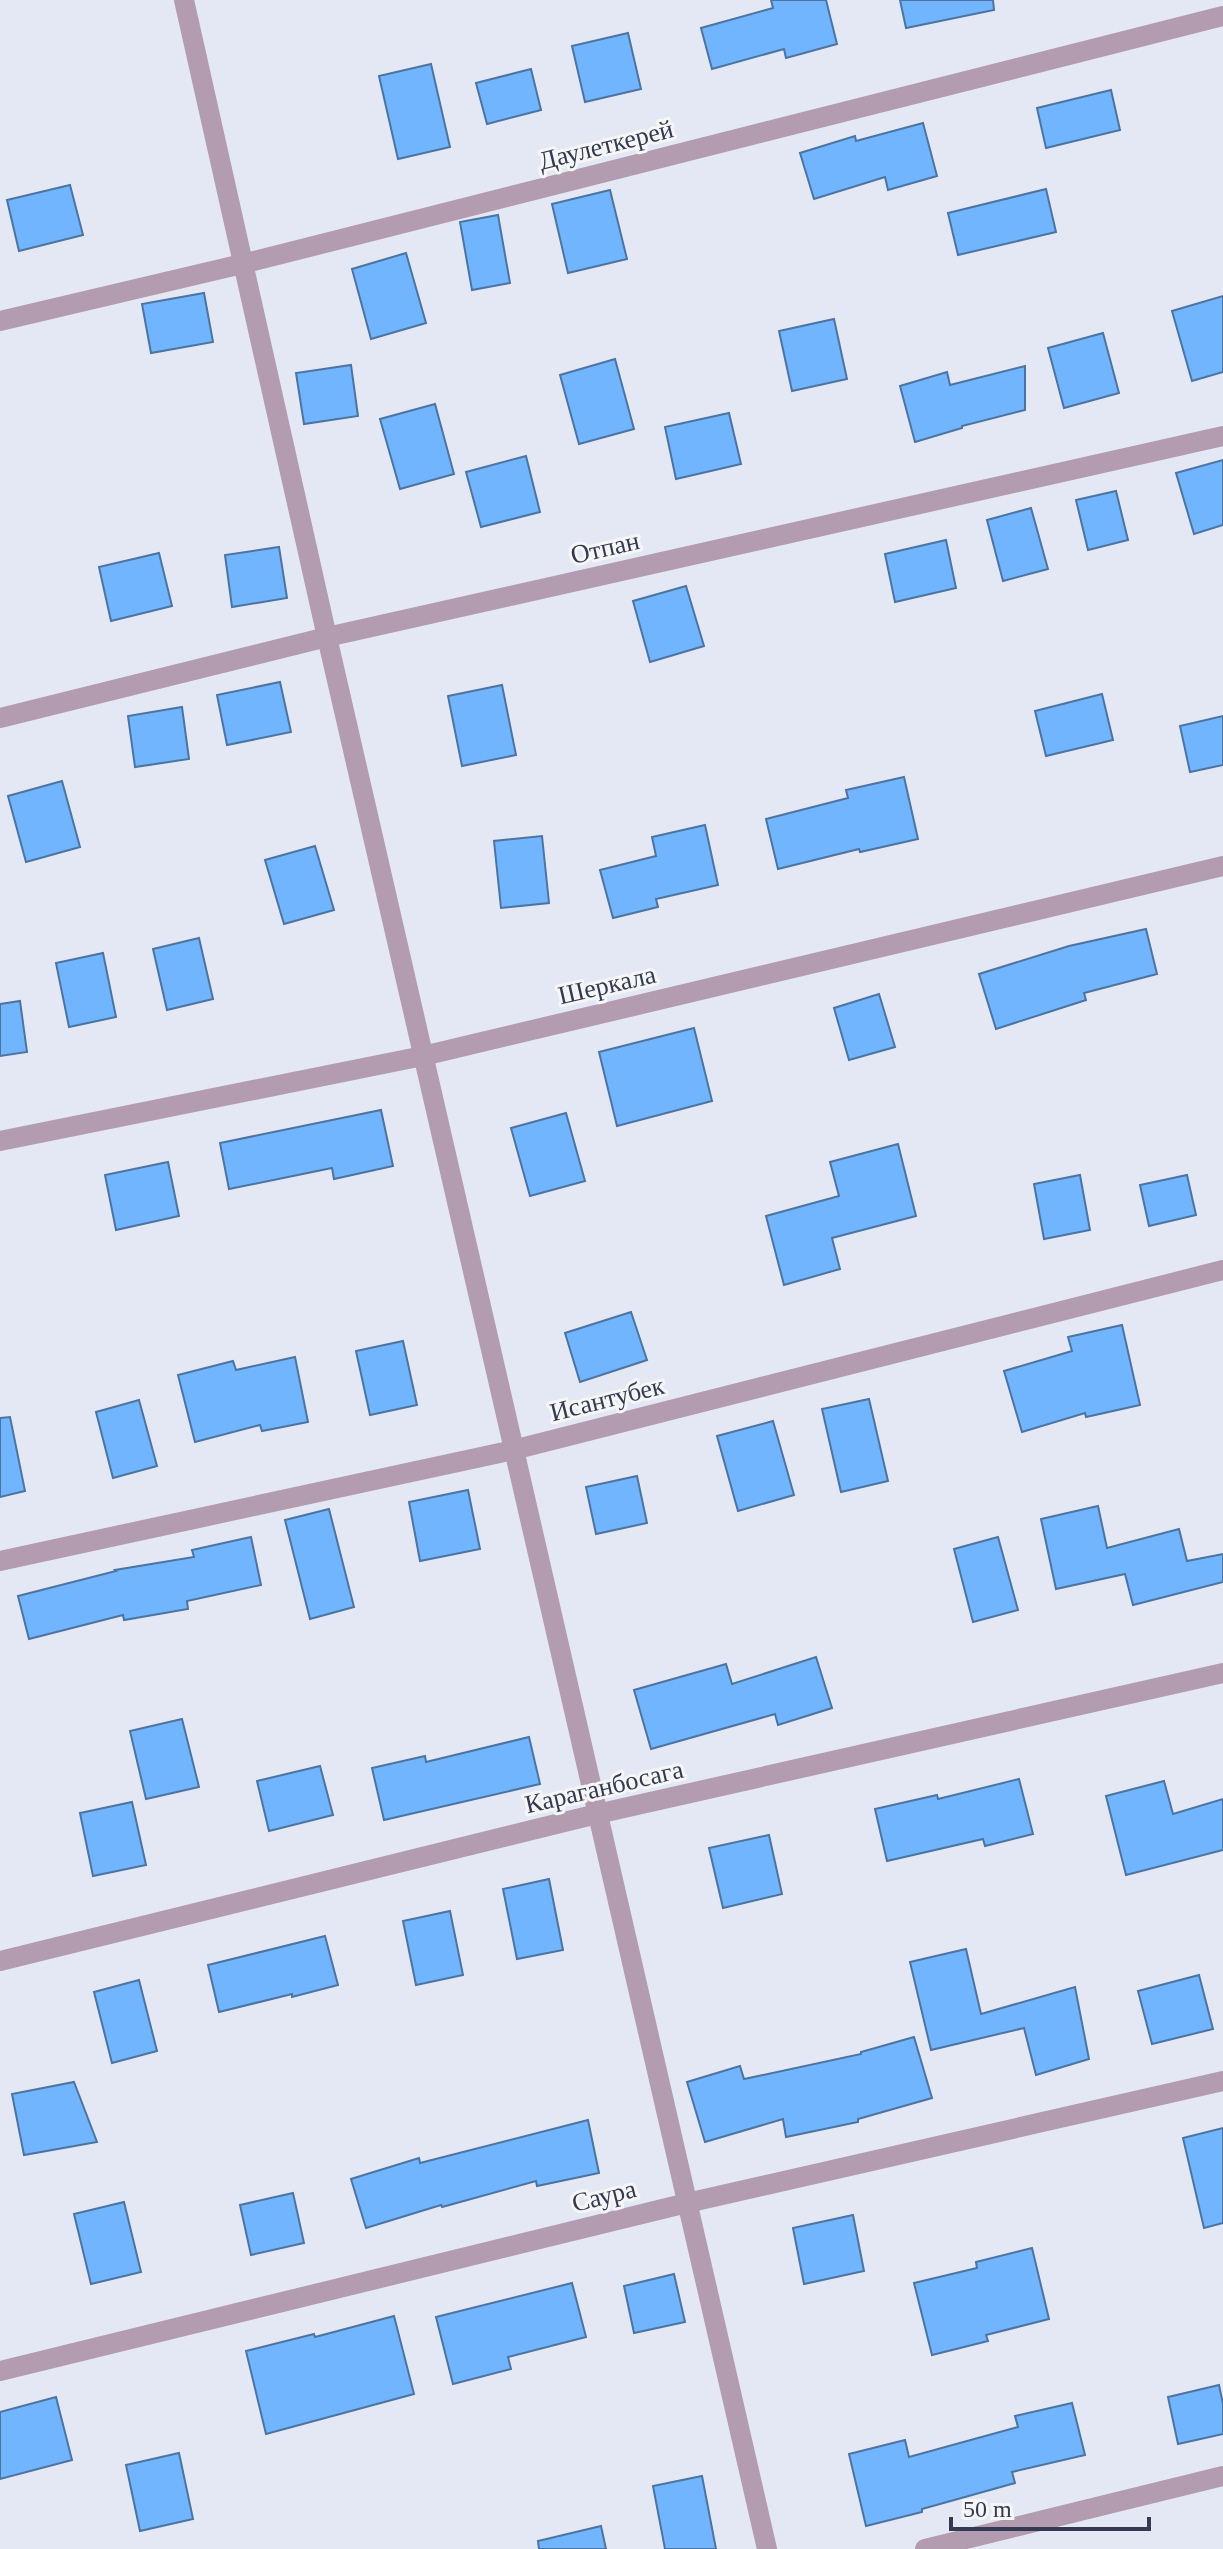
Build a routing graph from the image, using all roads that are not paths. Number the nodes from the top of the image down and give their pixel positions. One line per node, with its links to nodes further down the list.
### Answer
1 (184, 0): 3 (street)
2 (1223, 16): 3 (street, Даулеткерей)
3 (242, 264): 4 (street, Даулеткерей); 6 (street)
4 (0, 321)
5 (1223, 436): 6 (street, Отпан)
6 (327, 637): 7 (street, Отпан); 9 (street)
7 (0, 718)
8 (1223, 866): 9 (street, Шеркала)
9 (423, 1056): 10 (street, Шеркала); 12 (street)
10 (0, 1141)
11 (1223, 1270): 12 (street, Исантубек)
12 (513, 1450): 13 (street, Исантубек); 15 (street)
13 (0, 1561)
14 (1223, 1673): 15 (street, Караганбосага)
15 (597, 1814): 16 (street, Караганбосага); 18 (street)
16 (0, 1961)
17 (1223, 2081): 18 (street, Саура)
18 (687, 2203): 19 (street, Саура); 21 (street)
19 (0, 2371)
20 (1223, 2476): 22 (street)
21 (767, 2549)
22 (925, 2549)

